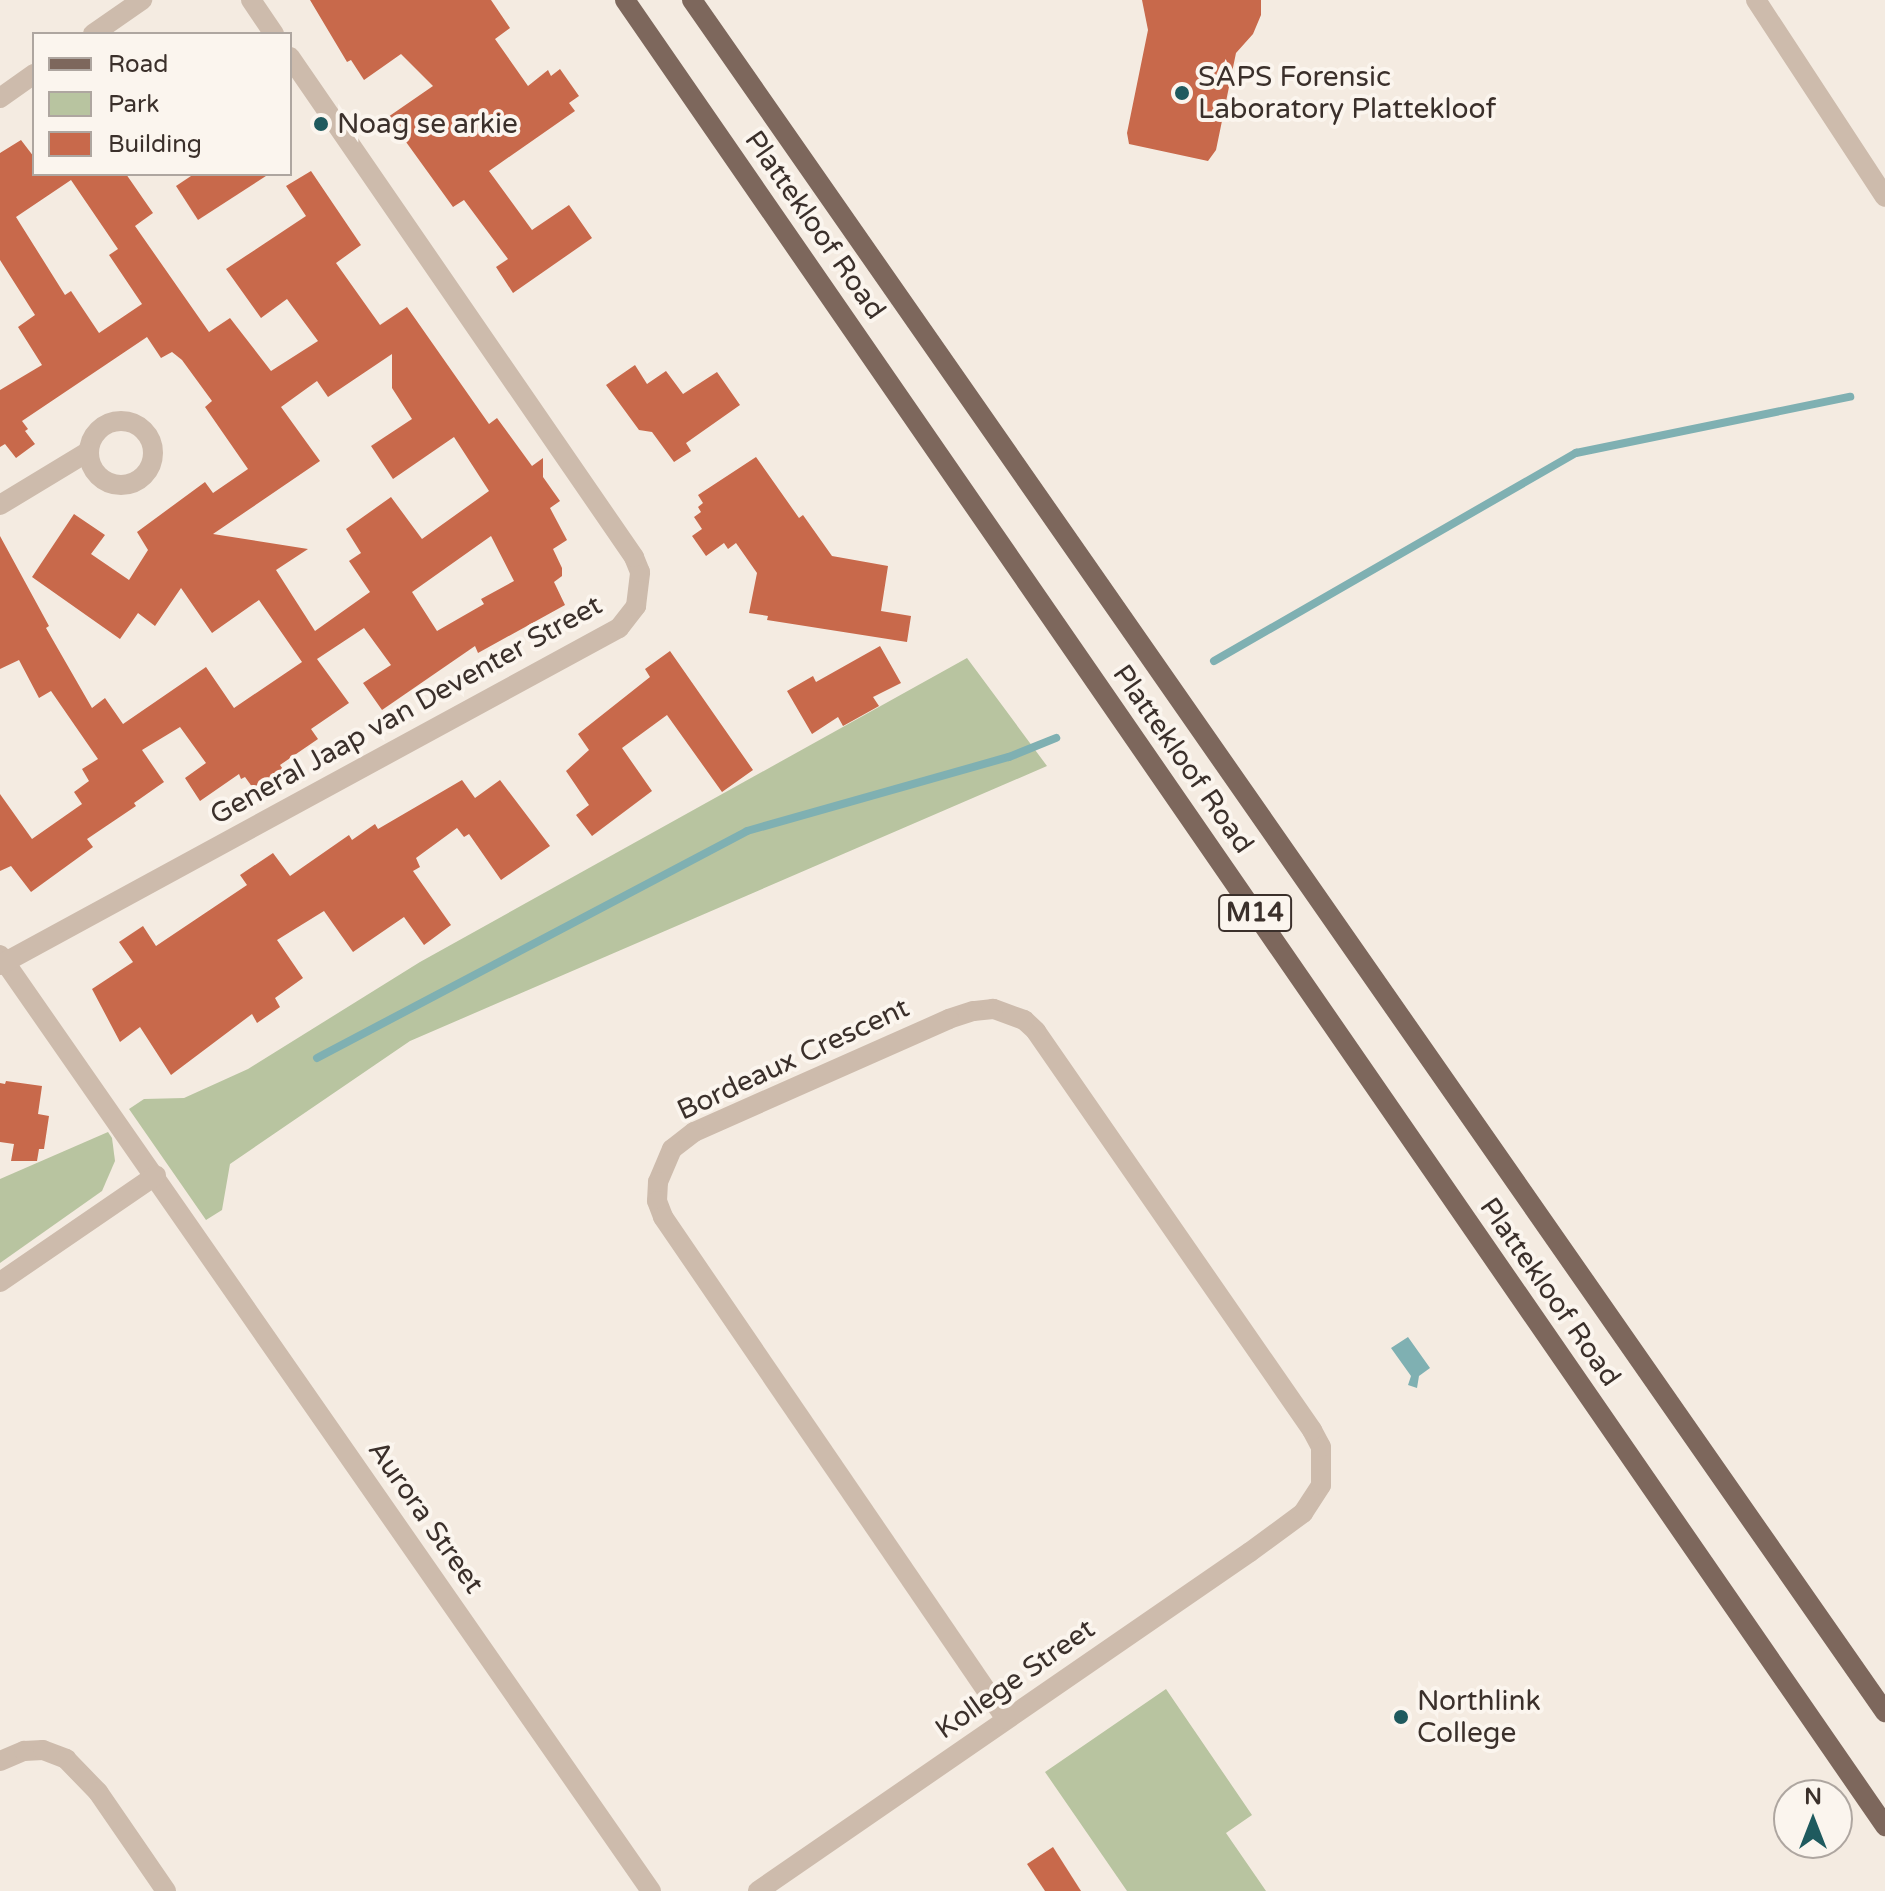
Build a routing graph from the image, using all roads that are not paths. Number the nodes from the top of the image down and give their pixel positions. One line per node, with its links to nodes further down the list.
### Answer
1 (142, 0): 6 (street)
2 (251, 0): 7 (street)
3 (625, 0): 21 (main road, Plattekloof Road / M14)
4 (692, 0): 18 (main road, Plattekloof Road / M14)
5 (1756, 0): 11 (street)
6 (96, 32)
7 (273, 32)
8 (292, 60): 14 (street, General Jaap van Deventer Street)
9 (32, 75): 10 (street)
10 (0, 98)
11 (1885, 197)
12 (89, 451): 13 (street)
13 (0, 505)
14 (2, 961): 15 (street, Aurora Street)
15 (156, 1175): 16 (street); 23 (street, Aurora Street)
16 (0, 1282)
17 (1303, 1513): 19 (street, Kollege Street); 19 (street, Bordeaux Crescent)
18 (1885, 1712)
19 (1006, 1719): 24 (street, Kollege Street)
20 (0, 1761): 22 (street)
21 (1885, 1826)
22 (166, 1891)
23 (651, 1891)
24 (758, 1891)

